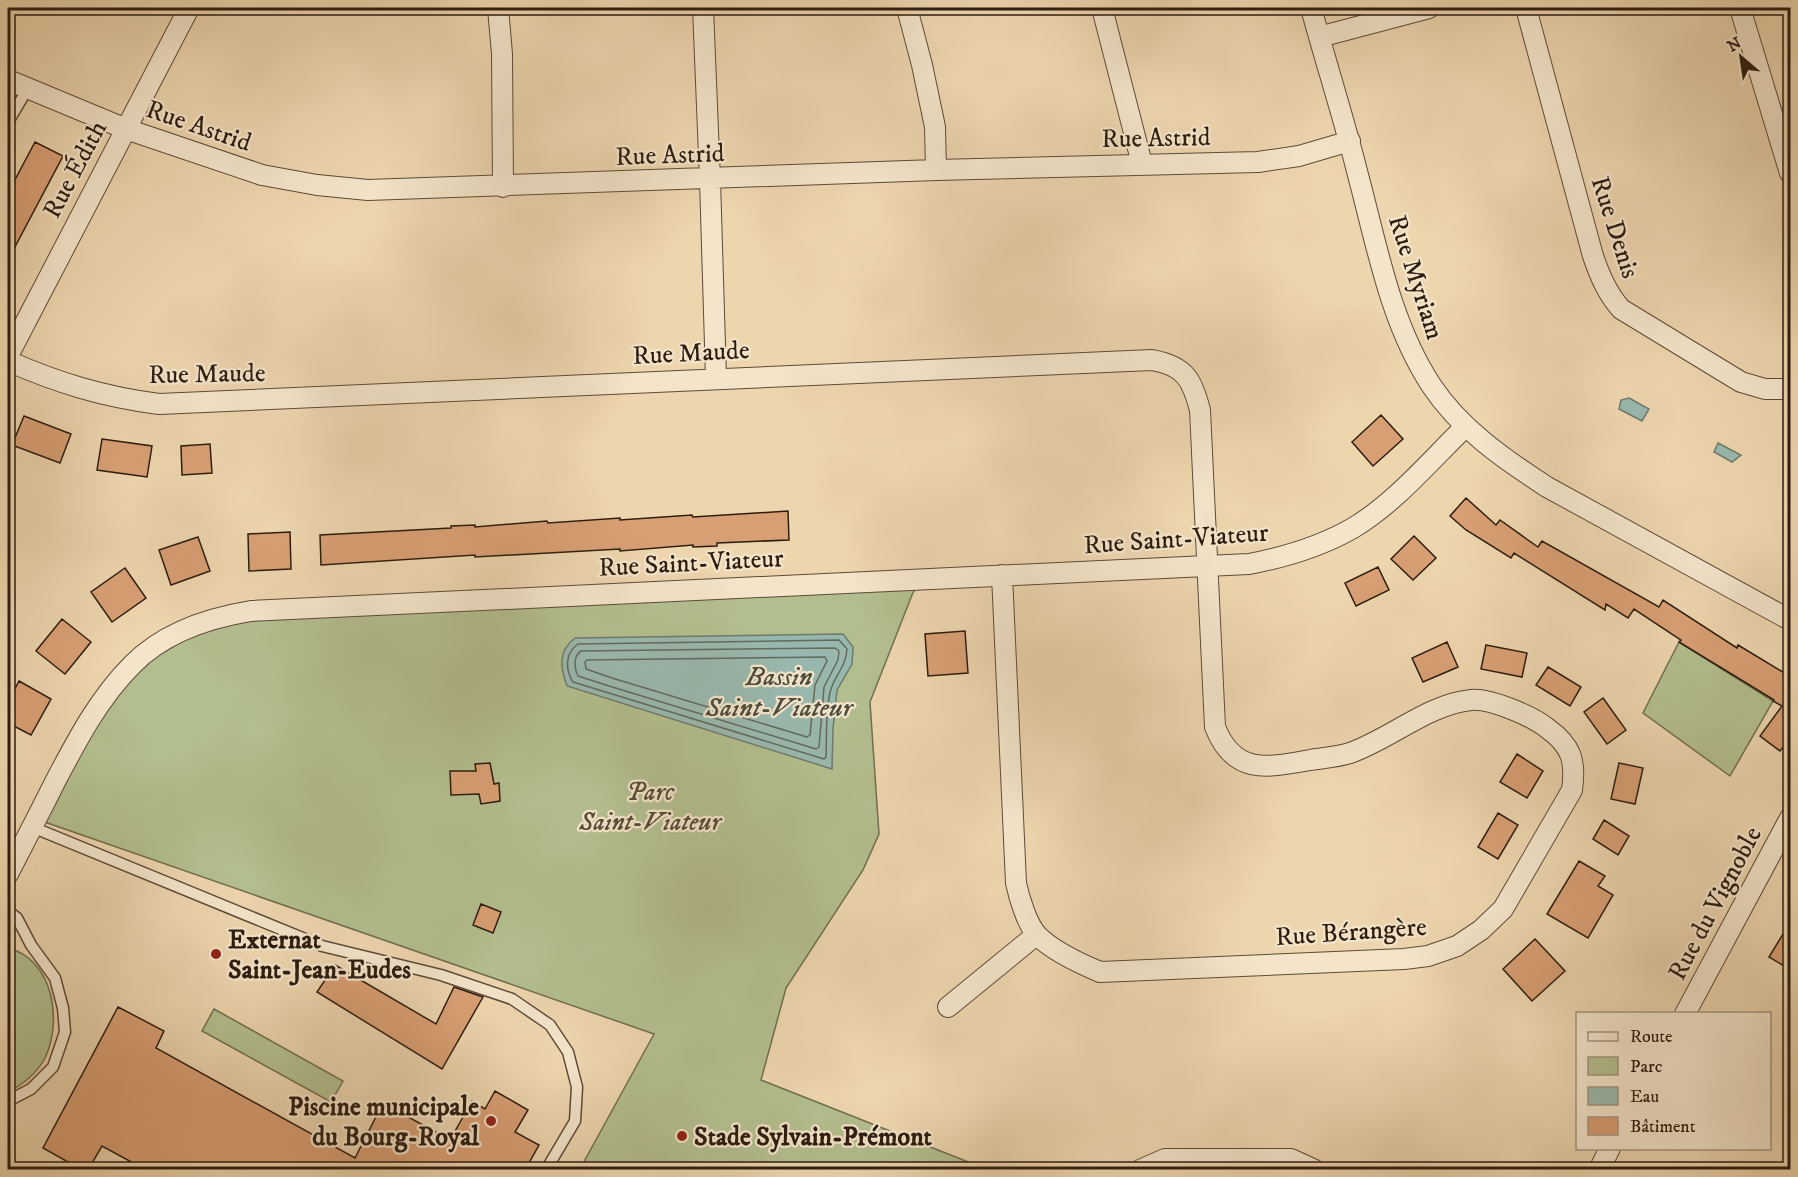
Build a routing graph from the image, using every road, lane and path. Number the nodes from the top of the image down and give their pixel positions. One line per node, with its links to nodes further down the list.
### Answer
1 (189, 8): 14 (street, Rue Édith)
2 (498, 8): 20 (street)
3 (703, 8): 19 (street)
4 (907, 8): 17 (street)
5 (1102, 8): 16 (street)
6 (1311, 8): 10 (street, Rue Myriam)
7 (1429, 8): 10 (street)
8 (1526, 8): 24 (street, Rue Denis)
9 (1740, 8): 18 (street)
10 (1319, 37): 15 (street, Rue Myriam)
11 (8, 80): 12 (street, Rue Astrid)
12 (28, 88): 13 (lane); 14 (street, Rue Astrid)
13 (8, 122)
14 (126, 129): 20 (street, Rue Astrid); 21 (street, Rue Édith)
15 (1350, 141): 16 (street, Rue Astrid); 25 (street, Rue Myriam)
16 (1142, 164): 17 (street, Rue Astrid)
17 (936, 170): 19 (street, Rue Astrid)
18 (1791, 173)
19 (710, 180): 20 (street, Rue Astrid); 23 (street)
20 (503, 187)
21 (8, 356)
22 (8, 361): 23 (street, Rue Maude)
23 (716, 378): 26 (street, Rue Maude)
24 (1791, 386)
25 (1465, 427): 26 (street, Rue Saint-Viateur); 28 (street, Rue Myriam)
26 (1207, 566): 27 (street, Rue Saint-Viateur); 33 (street, Rue Bérangère)
27 (1002, 575): 30 (street, Rue Saint-Viateur); 33 (street, Rue Bérangère)
28 (1791, 620)
29 (1791, 818): 35 (street, Rue du Vignoble)
30 (32, 827): 31 (street, Rue Saint-Viateur); 38 (lane)
31 (8, 874)
32 (8, 911): 36 (lane)
33 (1036, 935): 34 (street)
34 (948, 1007)
35 (1686, 1012)
36 (8, 1101)
37 (1610, 1150): 41 (street)
38 (546, 1170)
39 (1140, 1170): 40 (street)
40 (1315, 1170)
41 (1599, 1170)

